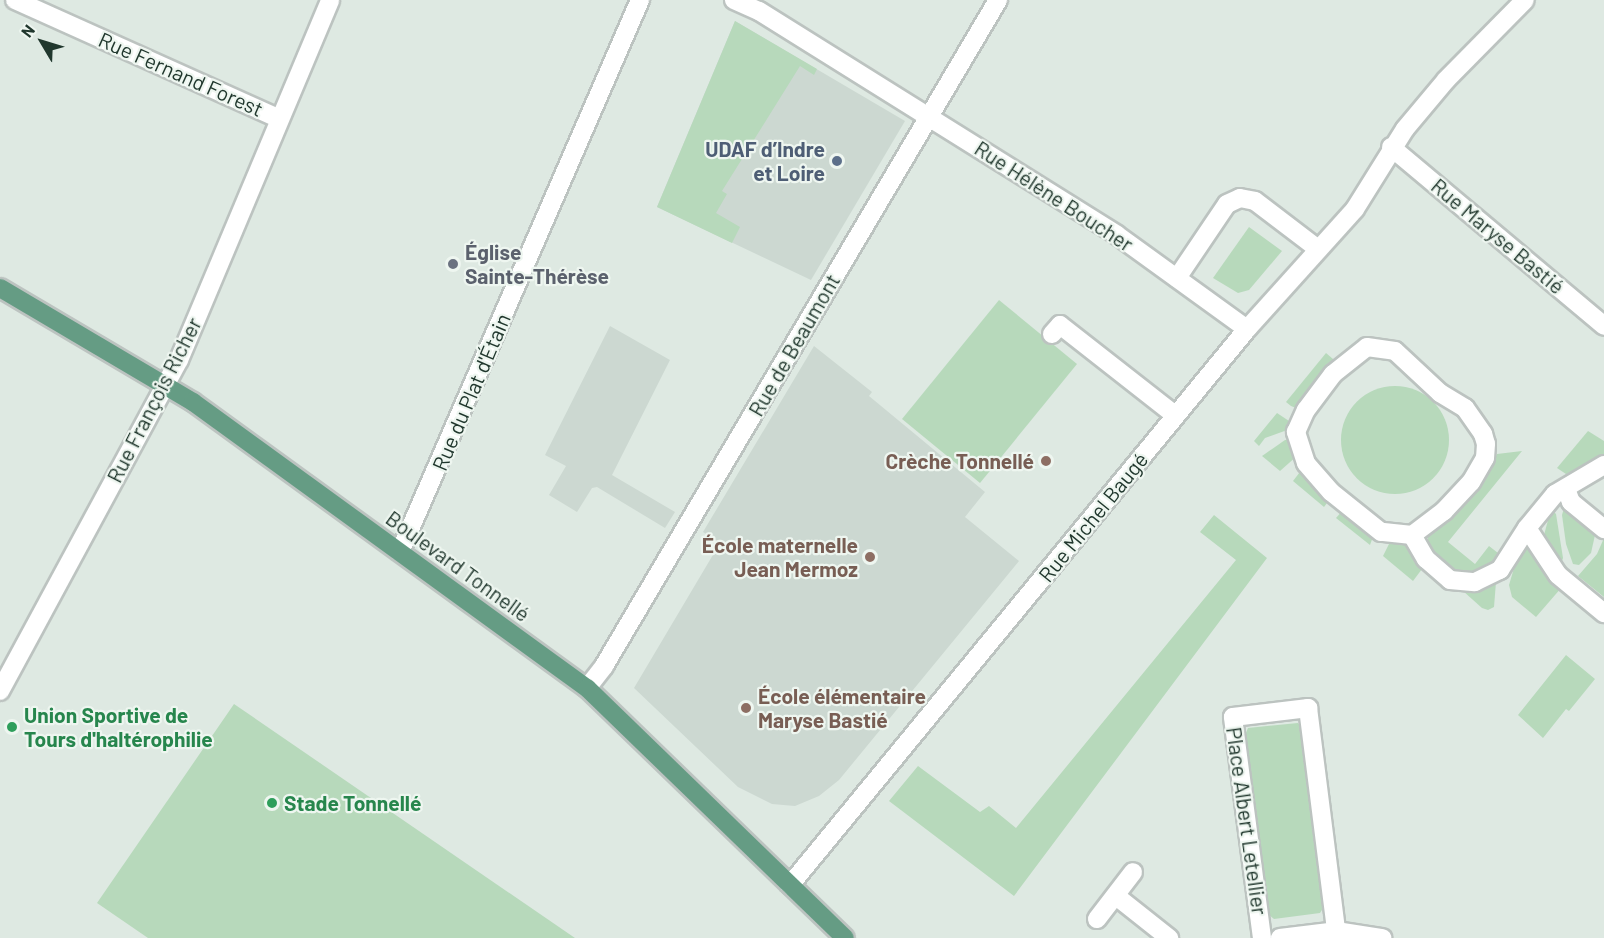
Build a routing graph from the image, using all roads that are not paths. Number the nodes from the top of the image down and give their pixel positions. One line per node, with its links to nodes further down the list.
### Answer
1 (15, 0): 8 (street, Rue Fernand Forest)
2 (330, 0): 8 (street, Rue François Richer)
3 (640, 0): 23 (street, Rue du Plat d'Étain)
4 (734, 0): 7 (street, Rue Hélène Boucher)
5 (998, 0): 7 (street, Rue de Beaumont)
6 (1525, 0): 9 (street, Rue Michel Baugé)
7 (929, 116): 11 (street, Rue Hélène Boucher); 25 (street, Rue de Beaumont)
8 (280, 119): 16 (street, Rue François Richer)
9 (1391, 147): 10 (street, Rue Michel Baugé); 13 (street, Rue Maryse Bastié)
10 (1318, 249): 11 (street); 14 (street, Rue Michel Baugé)
11 (1177, 278): 14 (street, Rue Hélène Boucher)
12 (0, 288): 16 (main road, Boulevard Tonnellé)
13 (1604, 326)
14 (1247, 329): 17 (street, Rue Michel Baugé)
15 (1052, 334): 17 (street)
16 (165, 385): 23 (main road, Boulevard Tonnellé); 26 (street, Rue François Richer)
17 (1176, 416): 28 (street, Rue Michel Baugé)
18 (1604, 465): 19 (street)
19 (1566, 489): 20 (street); 21 (street)
20 (1527, 528): 22 (street); 24 (street)
21 (1604, 529)
22 (1412, 535): 22 (street)
23 (400, 552): 25 (main road, Boulevard Tonnellé)
24 (1604, 613)
25 (587, 688): 28 (main road, Boulevard Tonnellé)
26 (0, 691)
27 (1133, 872): 29 (street)
28 (790, 885): 33 (main road, Boulevard Tonnellé)
29 (1116, 896): 30 (street); 34 (street)
30 (1097, 919)
31 (1336, 931): 32 (street); 35 (street, Place Albert Letellier); 37 (street)
32 (1300, 936): 36 (street)
33 (845, 938)
34 (1169, 938)
35 (1262, 938)
36 (1280, 938)
37 (1382, 938)

